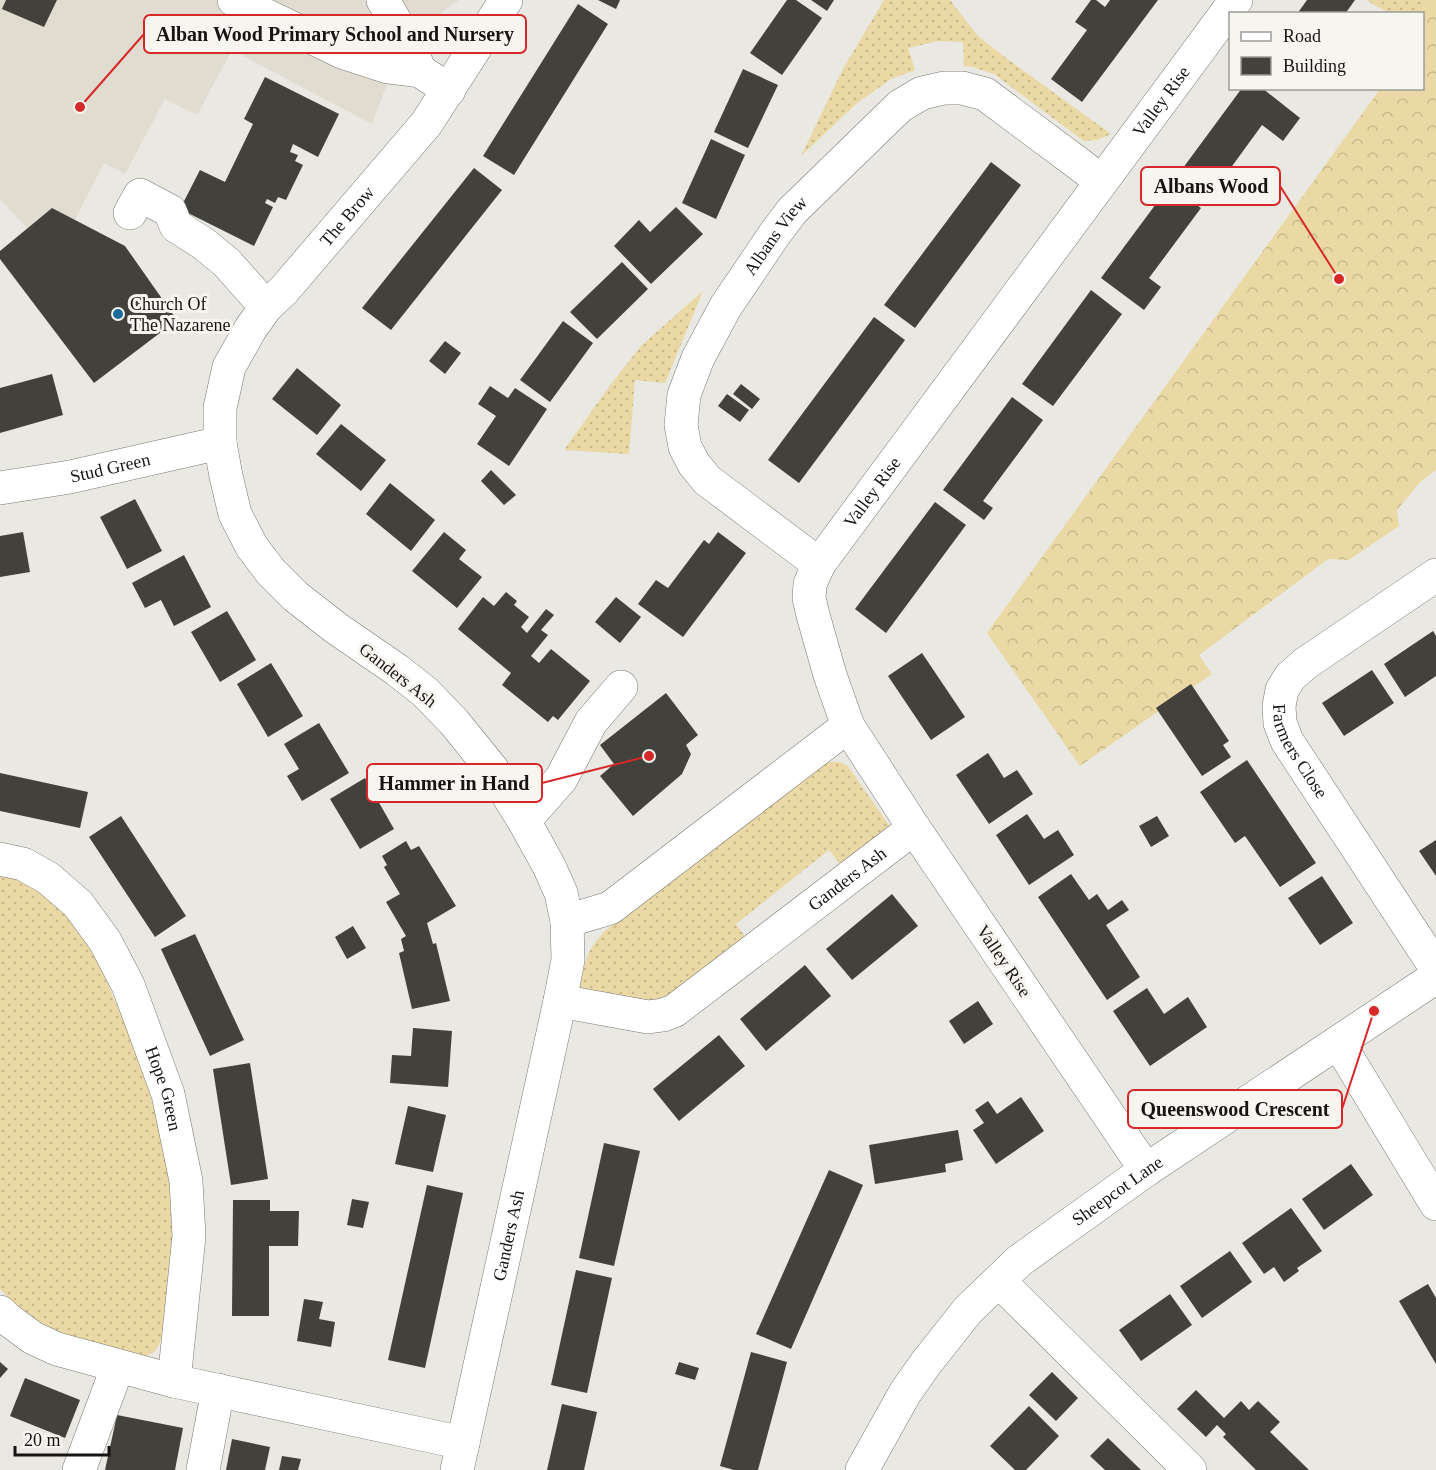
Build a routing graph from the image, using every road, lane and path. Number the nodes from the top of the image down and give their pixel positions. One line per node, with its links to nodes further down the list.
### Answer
1 (234, 0): 5 (street)
2 (383, 0): 5 (street)
3 (506, 0): 6 (street, The Brow)
4 (1236, 0): 7 (street, Valley Rise)
5 (420, 71): 6 (street)
6 (449, 90): 9 (street, The Brow)
7 (1101, 181): 12 (street, Valley Rise); 12 (street, Albans View)
8 (130, 213): 9 (street)
9 (266, 307): 10 (street, The Brow)
10 (220, 443): 11 (street, Stud Green); 16 (street, Ganders Ash)
11 (0, 488)
12 (819, 564): 15 (street, Valley Rise)
13 (1436, 575): 20 (street, Farmers Close)
14 (621, 687): 16 (street)
15 (848, 726): 17 (street, Valley Rise); 19 (street)
16 (524, 820): 19 (street, Ganders Ash)
17 (914, 828): 22 (street, Ganders Ash); 24 (street, Valley Rise)
18 (0, 859): 29 (street, Hope Green)
19 (567, 921): 22 (street, Ganders Ash)
20 (1436, 968)
21 (1436, 977): 23 (street, Sheepcot Lane)
22 (560, 1001): 31 (street, Ganders Ash)
23 (1338, 1042): 24 (street, Sheepcot Lane); 25 (street)
24 (1146, 1170): 26 (street, Sheepcot Lane)
25 (1436, 1204)
26 (999, 1281): 34 (street, Sheepcot Lane); 35 (street)
27 (0, 1312): 28 (street)
28 (118, 1366): 29 (street); 32 (street)
29 (174, 1381): 30 (street)
30 (218, 1390): 31 (street); 33 (street)
31 (460, 1457)
32 (79, 1470)
33 (203, 1470)
34 (862, 1470)
35 (1190, 1470)

